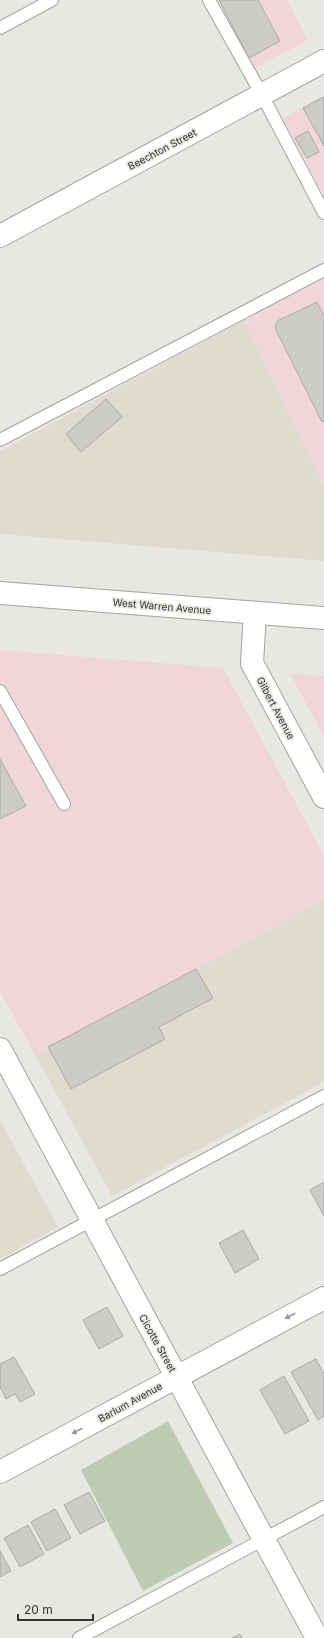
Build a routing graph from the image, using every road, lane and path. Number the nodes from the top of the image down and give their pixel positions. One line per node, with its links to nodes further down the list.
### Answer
1 (52, 0): 3 (lane)
2 (209, 0): 5 (lane)
3 (0, 28)
4 (324, 61): 5 (street, Beechton Street)
5 (262, 95): 6 (lane); 7 (street, Beechton Street)
6 (324, 213)
7 (0, 236)
8 (324, 270): 9 (lane)
9 (0, 440)
10 (0, 593): 11 (street, West Warren Avenue)
11 (255, 613): 12 (street, West Warren Avenue); 14 (street, Gilbert Avenue)
12 (324, 618)
13 (0, 692): 15 (lane)
14 (324, 797)
15 (64, 804)
16 (0, 1049): 18 (street, Cicotte Street)
17 (324, 1096): 18 (lane)
18 (92, 1219): 19 (lane); 21 (street, Cicotte Street)
19 (0, 1269)
20 (324, 1298): 21 (street, Barlum Avenue, one-way to 21)
21 (176, 1377): 22 (street, Barlum Avenue, one-way to 22); 24 (street, Cicotte Street)
22 (0, 1472)
23 (324, 1507): 24 (lane)
24 (264, 1539): 25 (lane); 26 (street, Cicotte Street)
25 (79, 1638)
26 (317, 1638)

